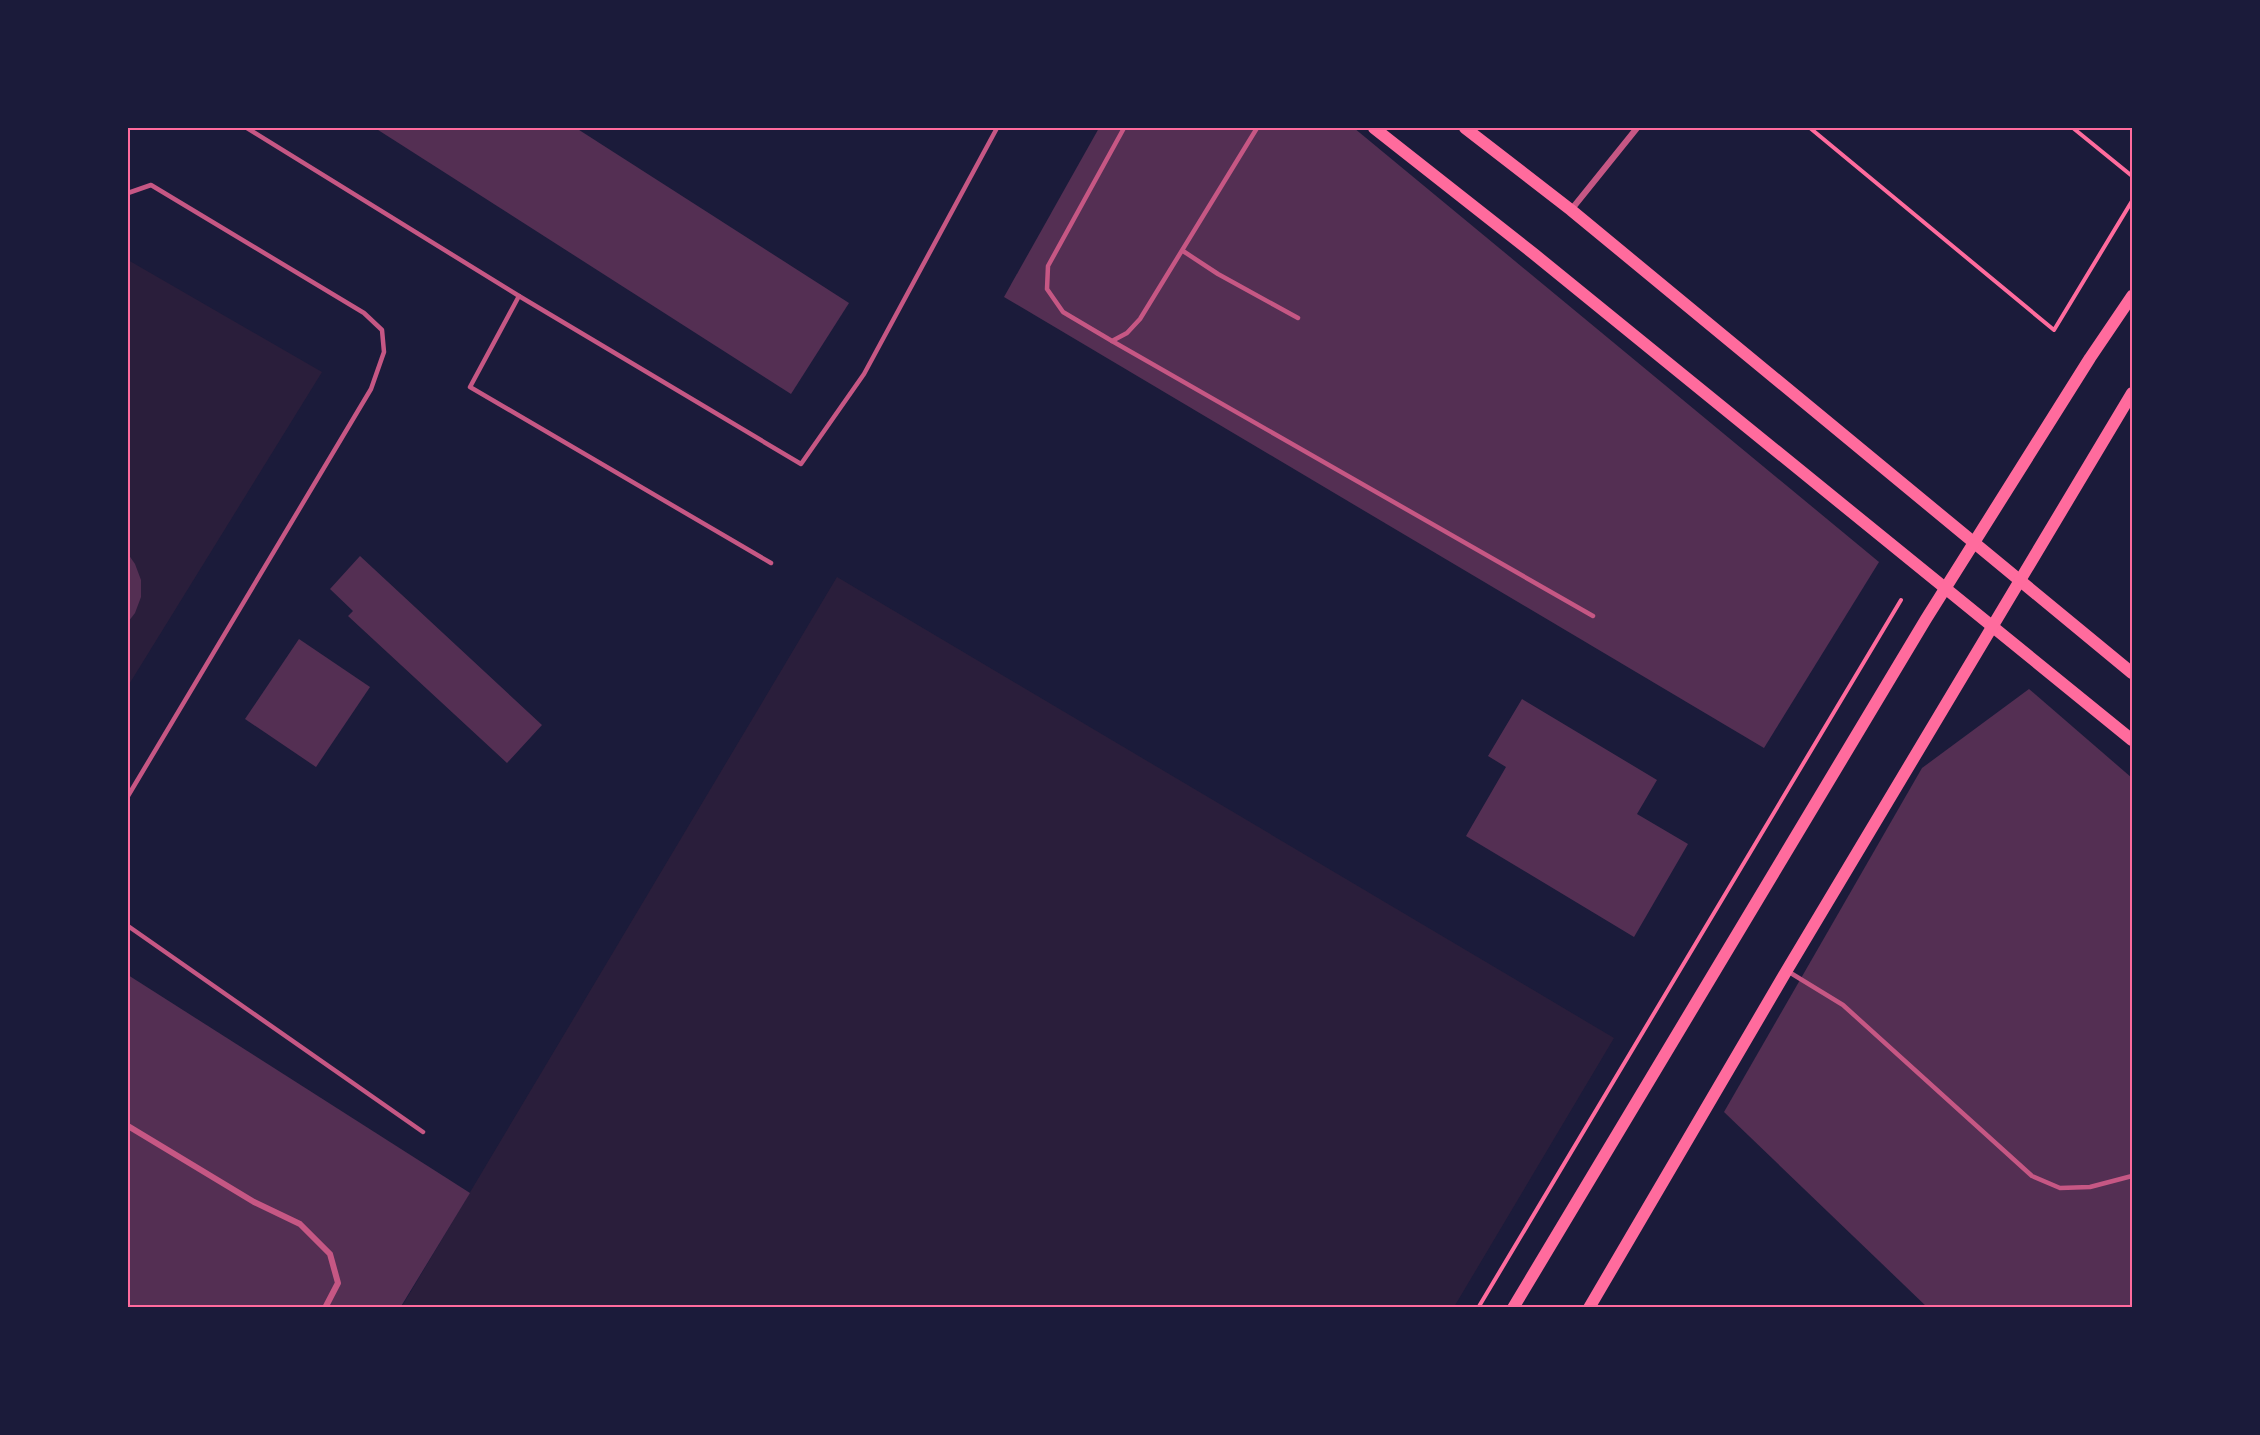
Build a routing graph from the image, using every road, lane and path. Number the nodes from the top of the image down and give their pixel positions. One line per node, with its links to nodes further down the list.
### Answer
1 (247, 128): 15 (lane)
2 (998, 128): 15 (lane)
3 (1124, 128): 18 (lane)
4 (1257, 128): 14 (lane)
5 (1374, 128): 23 (main road)
6 (1465, 128): 13 (main road)
7 (1637, 128): 13 (street)
8 (1810, 128): 12 (path)
9 (2073, 128): 10 (path)
10 (2133, 176)
11 (128, 193): 29 (lane)
12 (2133, 201)
13 (1571, 210): 20 (main road)
14 (1183, 251): 17 (lane); 18 (lane)
15 (519, 296): 21 (lane)
16 (2133, 296): 20 (main road)
17 (1298, 318)
18 (1112, 341): 25 (lane)
19 (2133, 393): 22 (main road)
20 (1975, 543): 22 (main road); 23 (main road)
21 (771, 563)
22 (2019, 580): 26 (main road); 27 (main road)
23 (1946, 589): 26 (main road); 37 (main road)
24 (1901, 600): 36 (path)
25 (1593, 616)
26 (1992, 626): 28 (main road); 31 (main road)
27 (2133, 673)
28 (2133, 741)
29 (128, 796)
30 (128, 926): 33 (lane)
31 (1786, 970): 34 (lane); 38 (main road)
32 (128, 1126): 35 (street)
33 (423, 1132)
34 (2133, 1176)
35 (325, 1308)
36 (1478, 1308)
37 (1513, 1308)
38 (1589, 1308)

